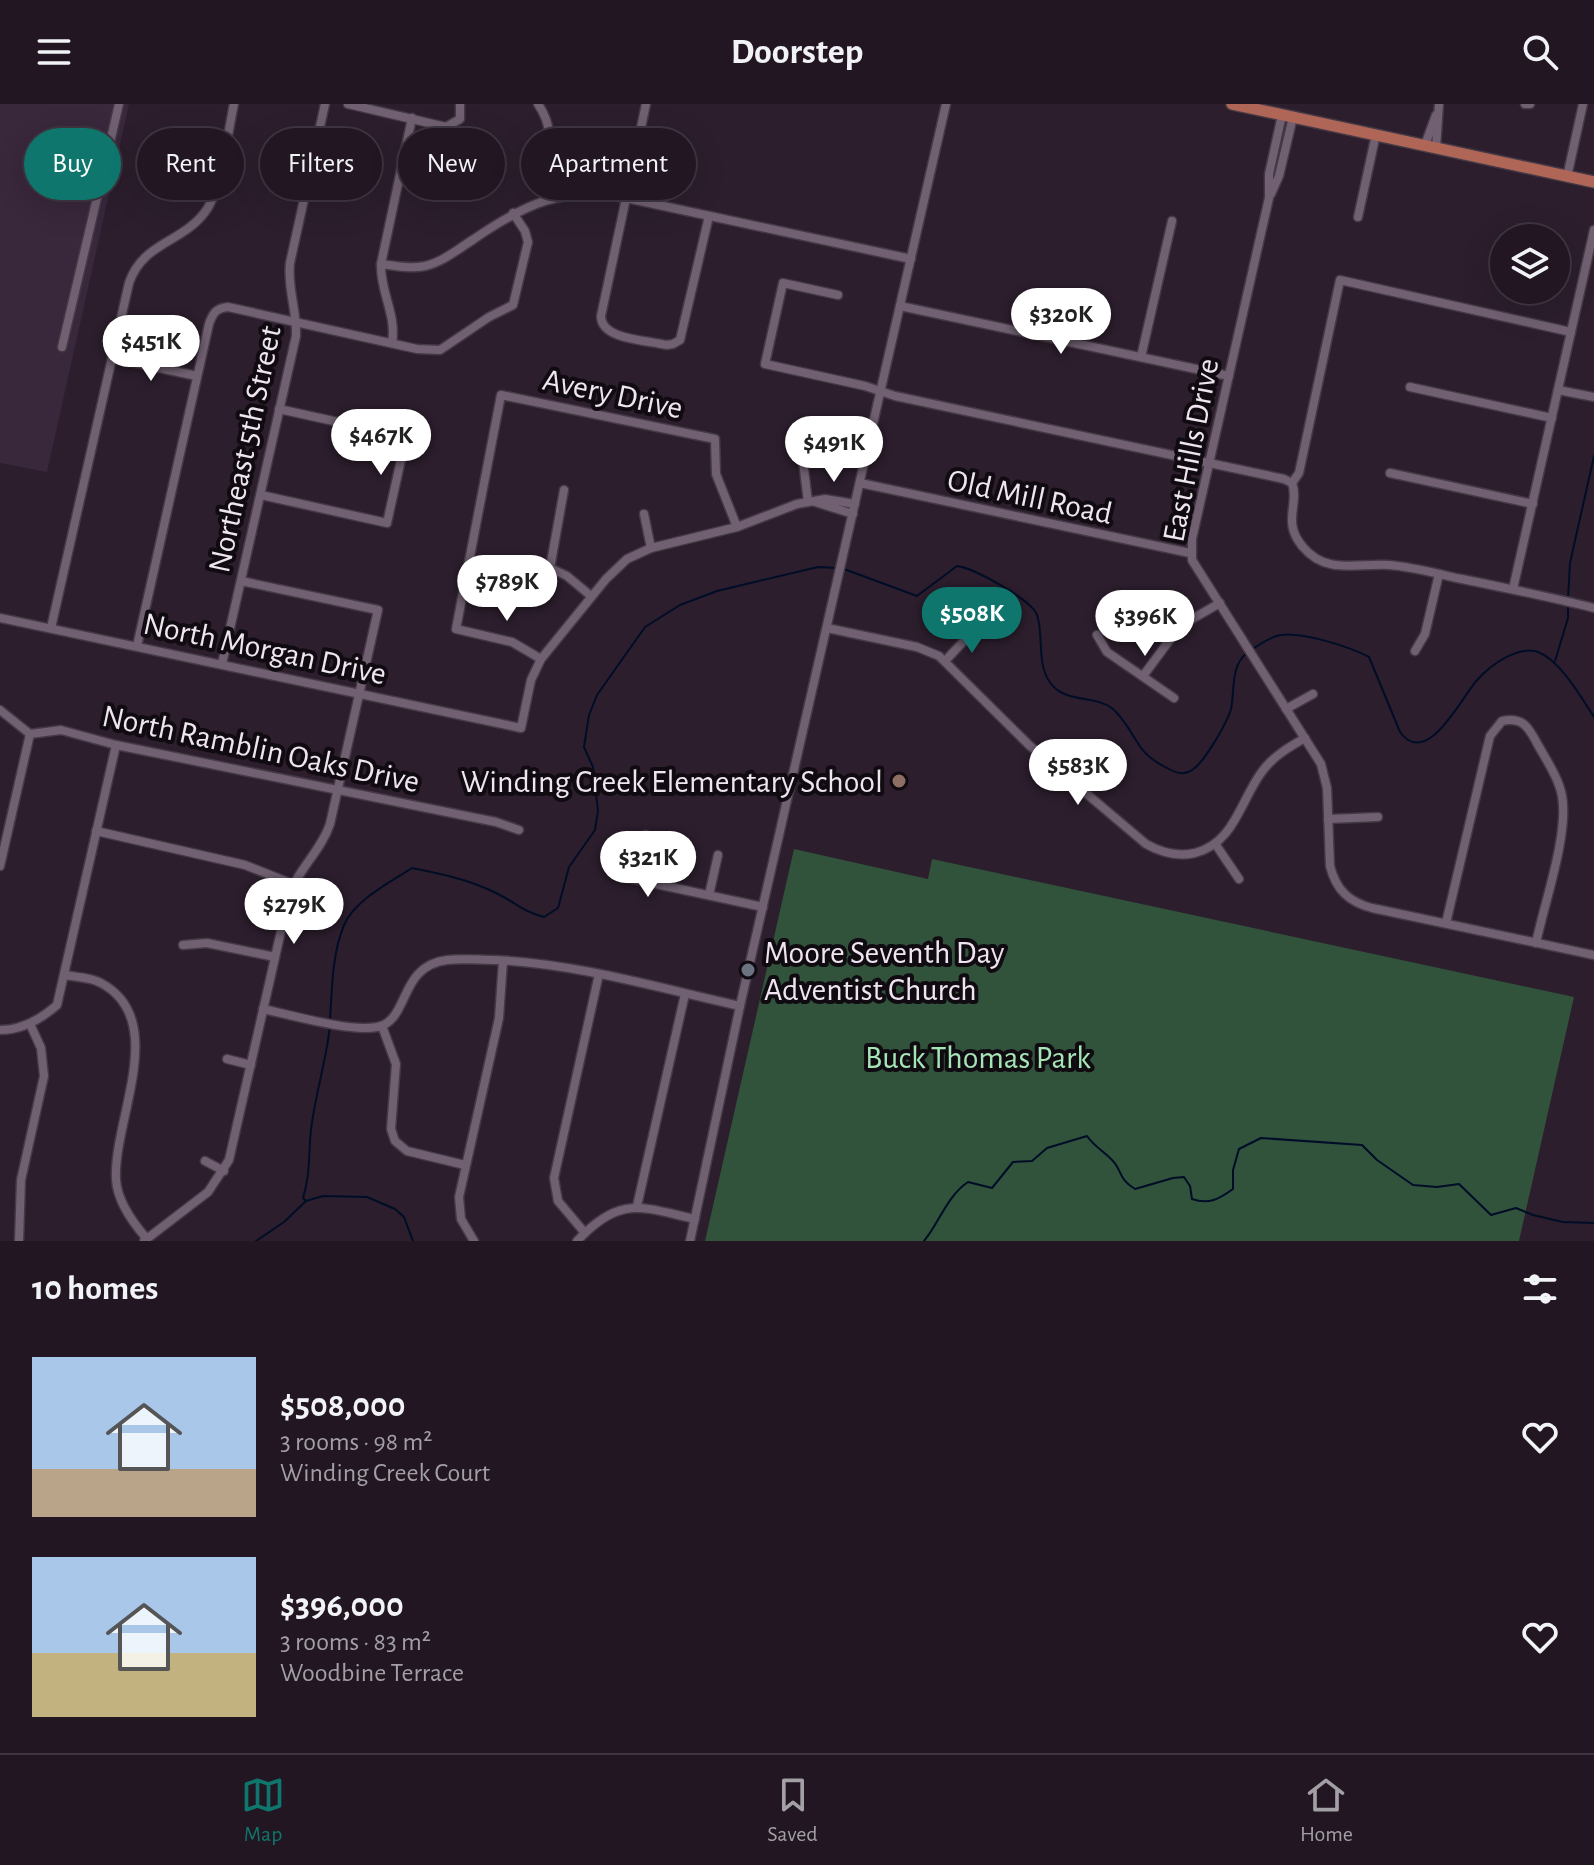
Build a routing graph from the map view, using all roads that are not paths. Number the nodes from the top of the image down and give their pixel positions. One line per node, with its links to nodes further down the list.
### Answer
1 (119, 104): 35 (street)
2 (234, 104): 37 (street)
3 (325, 104): 32 (street, Northeast 5th Street)
4 (348, 104): 13 (street)
5 (460, 104): 13 (street)
6 (538, 104): 14 (street)
7 (646, 104): 15 (street)
8 (946, 104): 28 (street)
9 (1232, 104): 12 (main road)
10 (1583, 104): 18 (street)
11 (1439, 107): 17 (street)
12 (1287, 116): 16 (main road); 39 (street, East Hills Drive)
13 (412, 118): 29 (street)
14 (550, 128)
15 (641, 128)
16 (1376, 134): 17 (main road); 25 (street)
17 (1430, 146): 18 (main road)
18 (1567, 177): 19 (main road)
19 (1594, 182)
20 (543, 200): 23 (street)
21 (626, 200): 24 (street)
22 (635, 200): 24 (street)
23 (513, 213): 29 (street); 34 (street)
24 (709, 216): 28 (street)
25 (1358, 217)
26 (1172, 221): 36 (street)
27 (1594, 230): 33 (street)
28 (911, 259): 31 (street)
29 (381, 264): 34 (street)
30 (838, 295): 42 (street)
31 (900, 306): 36 (street); 42 (street)
32 (297, 322): 34 (street); 38 (street); 44 (street, Northeast 5th Street)
33 (1571, 332): 41 (street); 50 (street)
34 (392, 343)
35 (62, 347)
36 (1141, 357): 39 (street)
37 (112, 358): 38 (street); 69 (street)
38 (197, 376): 72 (street)
39 (1229, 376): 47 (street, East Hills Drive)
40 (1410, 387): 45 (street)
41 (1558, 390): 43 (street); 45 (street)
42 (880, 392): 47 (street); 49 (street)
43 (1594, 397)
44 (279, 409): 52 (street, Northeast 5th Street); 52 (street)
45 (1552, 418): 55 (street)
46 (803, 461): 53 (street)
47 (1209, 464): 50 (street); 60 (street, East Hills Drive)
48 (1390, 473): 55 (street)
49 (860, 483): 54 (street); 60 (street, Old Mill Road)
50 (1292, 483): 61 (street)
51 (564, 490): 64 (street)
52 (261, 495): 62 (street, Northeast 5th Street)
53 (811, 502): 54 (street); 57 (street); 58 (street)
54 (855, 504): 57 (street)
55 (1533, 504): 63 (street)
56 (644, 514): 59 (street)
57 (853, 514): 70 (street)
58 (737, 527): 59 (street); 74 (street, Avery Drive)
59 (651, 548): 64 (street)
60 (1190, 553): 65 (street, East Hills Drive)
61 (1439, 574): 63 (street); 73 (street)
62 (241, 581): 76 (street, Northeast 5th Street); 78 (street)
63 (1513, 589): 66 (street)
64 (591, 596): 74 (street)
65 (1220, 603): 77 (street); 81 (street, East Hills Drive)
66 (1594, 608)
67 (0, 618): 69 (street, North Morgan Drive)
68 (977, 627): 75 (street)
69 (51, 628): 72 (street, North Morgan Drive)
70 (827, 628): 75 (street); 98 (street)
71 (1097, 635): 77 (street)
72 (137, 646): 76 (street, North Morgan Drive)
73 (1415, 651)
74 (541, 659): 78 (street, North Morgan Drive)
75 (945, 661): 92 (street)
76 (222, 664): 78 (street, North Morgan Drive)
77 (1143, 676): 80 (street)
78 (359, 693): 86 (street)
79 (1313, 694): 81 (street)
80 (1174, 698)
81 (1286, 709): 84 (street, East Hills Drive)
82 (0, 710): 83 (street)
83 (30, 734): 85 (street, North Ramblin Oaks Drive); 94 (street)
84 (1305, 738): 88 (street, East Hills Drive); 92 (street)
85 (116, 745): 86 (street, North Ramblin Oaks Drive); 90 (street)
86 (338, 789): 89 (street, North Ramblin Oaks Drive); 96 (street)
87 (1378, 817): 88 (street)
88 (1328, 819): 99 (street, East Hills Drive)
89 (519, 830)
90 (96, 831): 96 (street); 106 (street)
91 (646, 835): 97 (street)
92 (1216, 845): 95 (street)
93 (718, 855): 97 (street)
94 (0, 866)
95 (1239, 879)
96 (293, 884): 103 (street)
97 (709, 895): 98 (street)
98 (763, 907): 108 (street)
99 (1446, 923): 100 (street, East Hills Drive); 100 (street)
100 (1536, 943): 102 (street, East Hills Drive)
101 (183, 945): 103 (street)
102 (1594, 955)
103 (275, 957): 109 (street)
104 (503, 961): 105 (street); 111 (street); 116 (street)
105 (599, 974): 107 (street); 120 (street)
106 (65, 975): 110 (street); 121 (street)
107 (685, 994): 108 (street); 118 (street)
108 (740, 1006): 119 (street)
109 (263, 1009): 111 (street); 114 (street)
110 (30, 1024): 112 (street); 122 (street)
111 (382, 1026): 116 (street)
112 (0, 1030)
113 (227, 1059): 114 (street)
114 (251, 1065): 117 (street)
115 (205, 1161): 117 (street)
116 (465, 1165): 123 (street)
117 (224, 1171): 121 (street)
118 (637, 1206): 119 (street); 120 (street)
119 (695, 1219): 125 (street)
120 (585, 1233): 124 (street)
121 (146, 1240)
122 (19, 1241)
123 (474, 1241)
124 (577, 1241)
125 (690, 1241)

